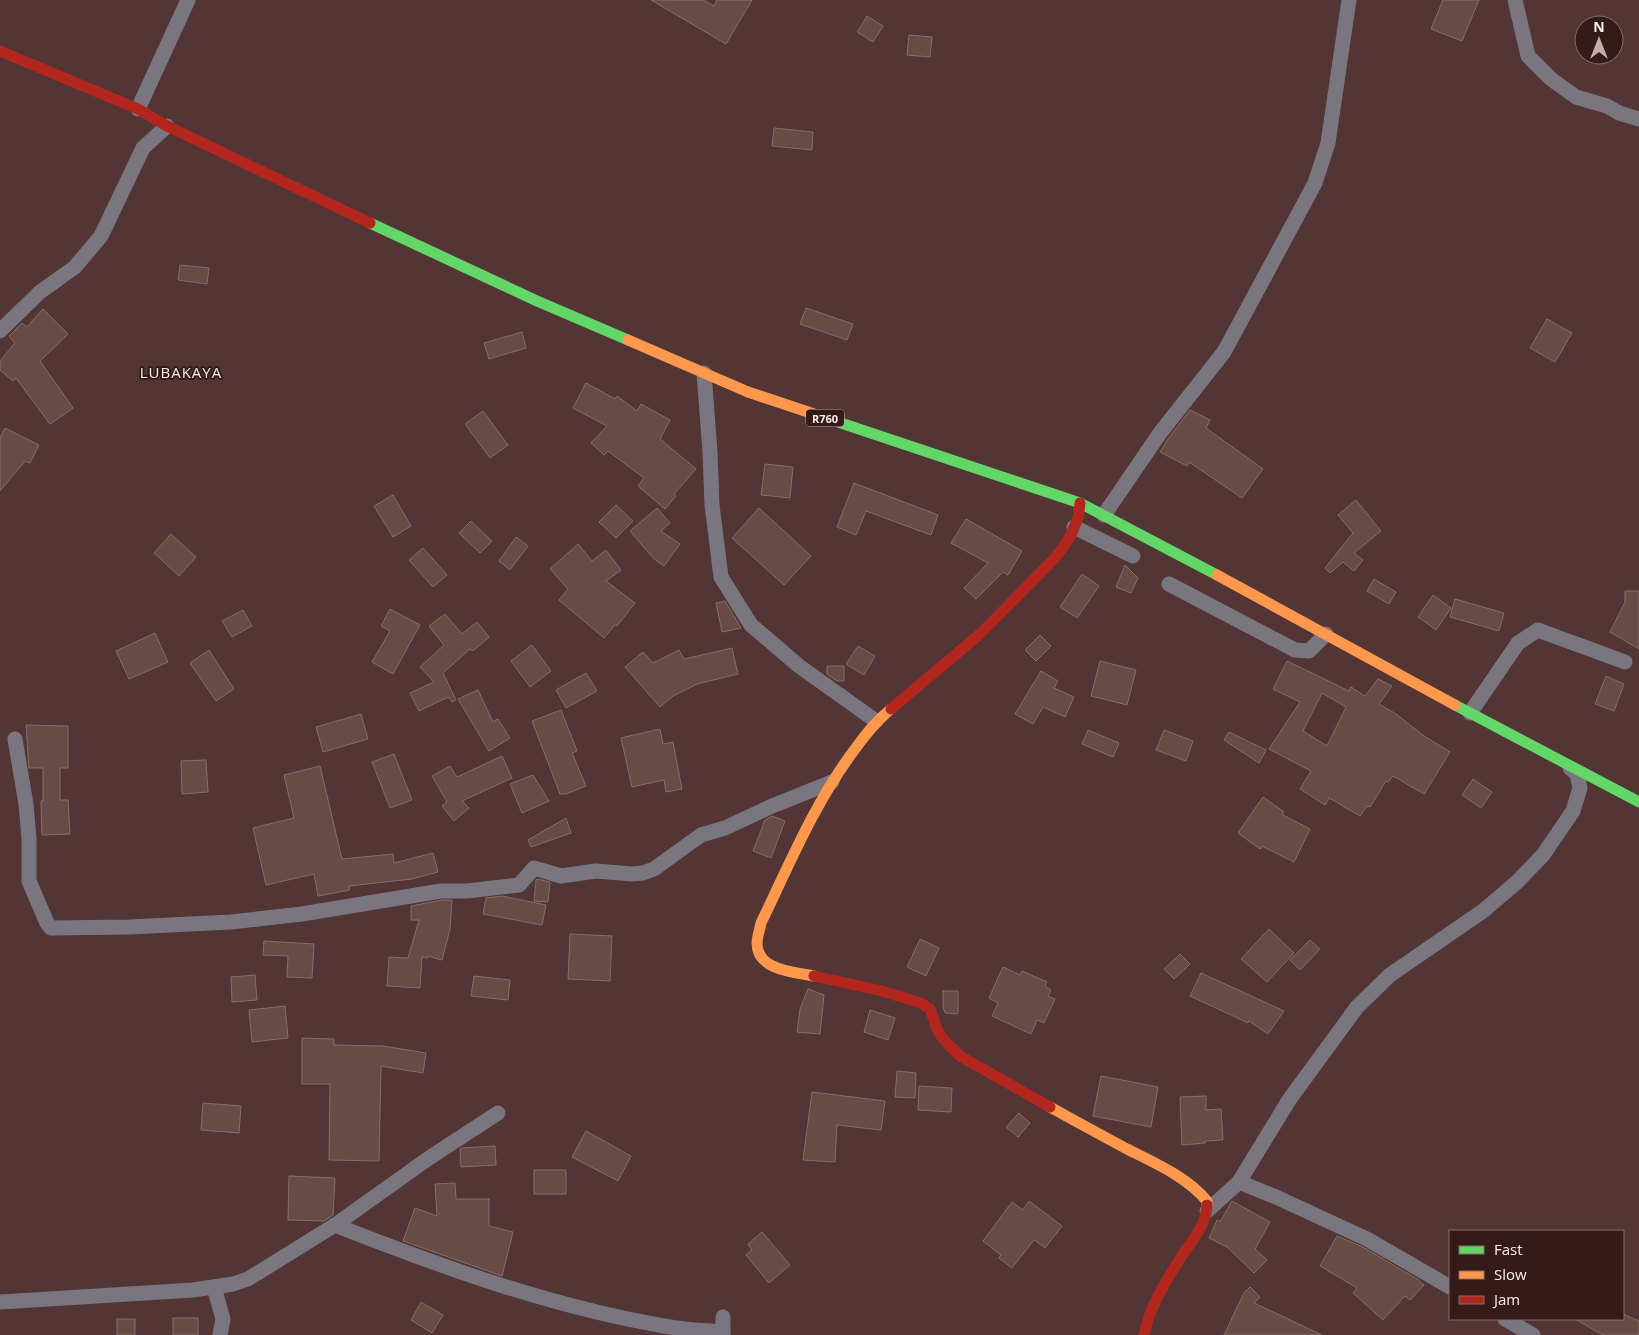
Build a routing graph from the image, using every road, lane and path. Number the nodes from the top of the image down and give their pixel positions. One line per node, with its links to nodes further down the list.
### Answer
1 (188, 0): 5 (street)
2 (1349, 0): 11 (street)
3 (1516, 0): 6 (street)
4 (0, 51): 5 (main road, R760)
5 (138, 109): 7 (main road, R760)
6 (1639, 119)
7 (167, 126): 8 (street); 9 (main road, R760)
8 (0, 331)
9 (704, 373): 10 (main road, R760); 18 (street)
10 (1080, 503): 11 (main road, R760); 12 (main road)
11 (1104, 515): 15 (main road, R760)
12 (1074, 527): 13 (street); 18 (main road)
13 (1133, 556)
14 (1169, 584): 15 (street)
15 (1326, 634): 17 (main road, R760)
16 (1625, 662): 17 (street)
17 (1470, 713): 20 (main road, R760)
18 (876, 721): 21 (main road)
19 (15, 738): 21 (street)
20 (1561, 761): 22 (main road, R760); 24 (street)
21 (832, 782): 25 (main road)
22 (1639, 802)
23 (498, 1114): 26 (street)
24 (1239, 1182): 25 (street); 27 (street)
25 (1207, 1210): 34 (main road)
26 (335, 1225): 28 (street); 32 (street)
27 (1449, 1286)
28 (214, 1287): 29 (street); 33 (street)
29 (0, 1302)
30 (723, 1317): 32 (street)
31 (1507, 1320): 35 (street)
32 (723, 1334)
33 (220, 1335)
34 (1144, 1335)
35 (1533, 1335)

